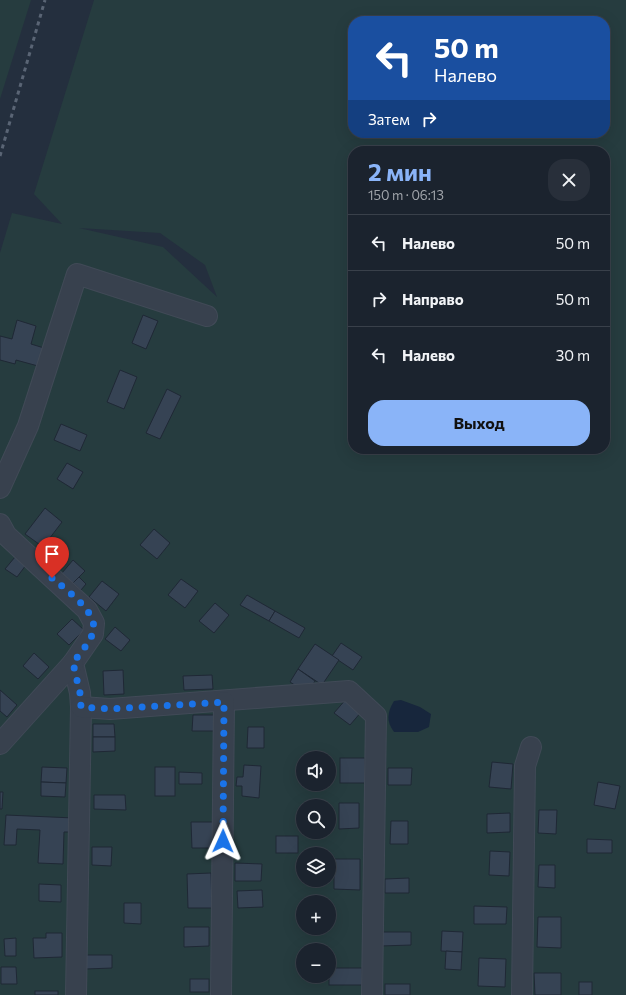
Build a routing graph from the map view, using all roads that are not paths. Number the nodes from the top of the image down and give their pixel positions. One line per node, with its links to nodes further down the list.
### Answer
1 (207, 316): 2 (street)
2 (0, 488)
3 (0, 524): 4 (street)
4 (73, 663): 6 (street); 7 (street)
5 (224, 702): 6 (street); 10 (street); 11 (street)
6 (81, 707): 9 (street)
7 (0, 744)
8 (531, 747): 12 (street)
9 (76, 995)
10 (222, 995)
11 (372, 995)
12 (522, 995)

